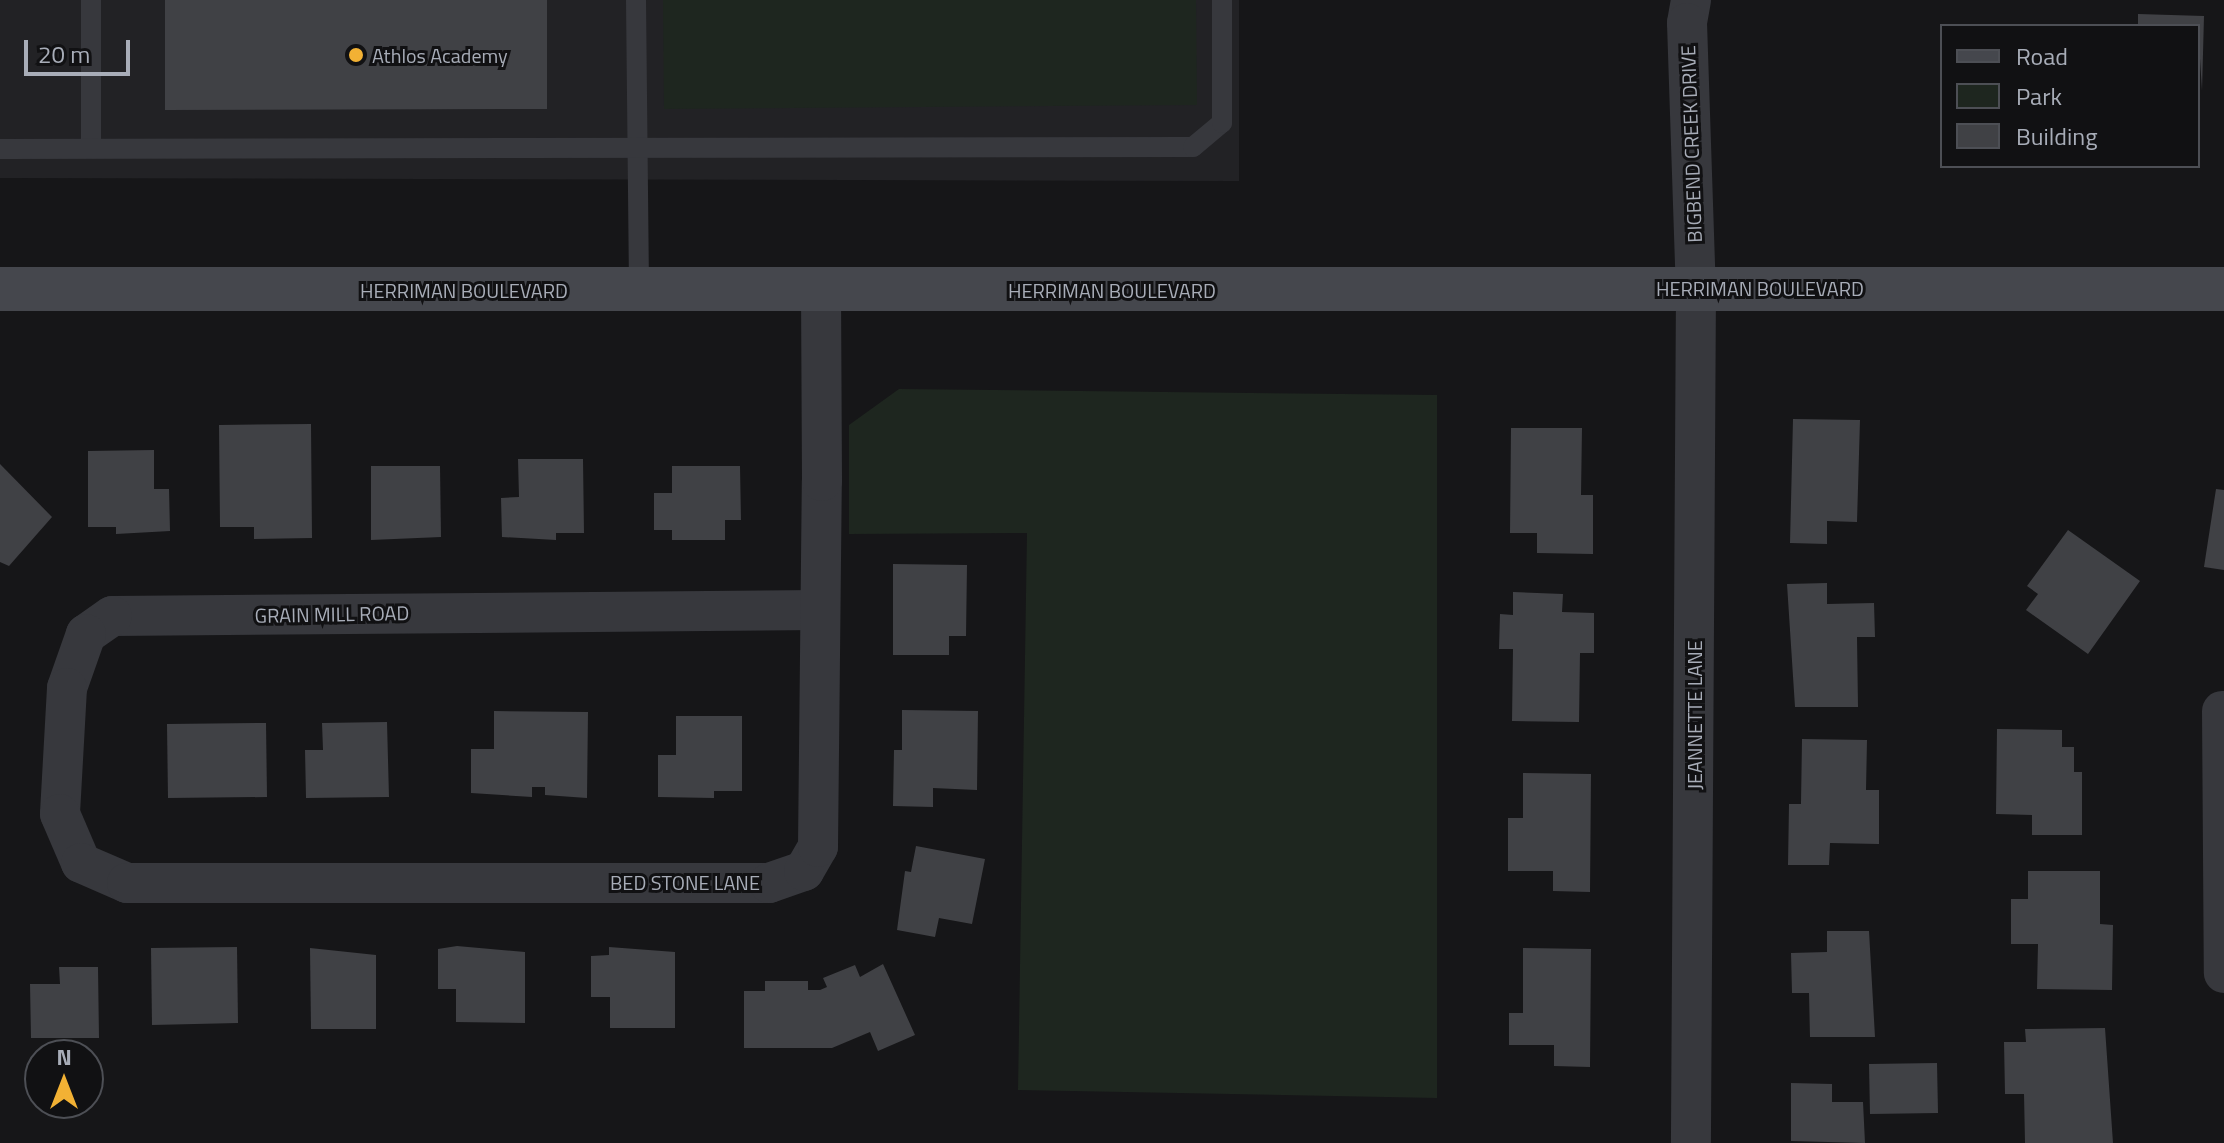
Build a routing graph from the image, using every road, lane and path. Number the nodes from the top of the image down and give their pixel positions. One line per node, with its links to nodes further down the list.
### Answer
1 (91, 0): 5 (lane)
2 (636, 0): 6 (lane)
3 (1222, 0): 6 (lane)
4 (1691, 0): 8 (street, BIGBEND CREEK DRIVE)
5 (91, 148): 6 (lane); 7 (lane)
6 (637, 148): 11 (lane)
7 (0, 149)
8 (1696, 288): 10 (main road, HERRIMAN BOULEVARD); 12 (main road, HERRIMAN BOULEVARD); 17 (street, JEANNETTE LANE)
9 (0, 289): 11 (main road, HERRIMAN BOULEVARD)
10 (2224, 289)
11 (639, 291): 12 (main road, HERRIMAN BOULEVARD)
12 (821, 292): 13 (street, BED STONE LANE)
13 (820, 610): 15 (street, GRAIN MILL ROAD); 15 (street, BED STONE LANE)
14 (2222, 711): 16 (street)
15 (81, 863)
16 (2224, 973)
17 (1691, 1143)

